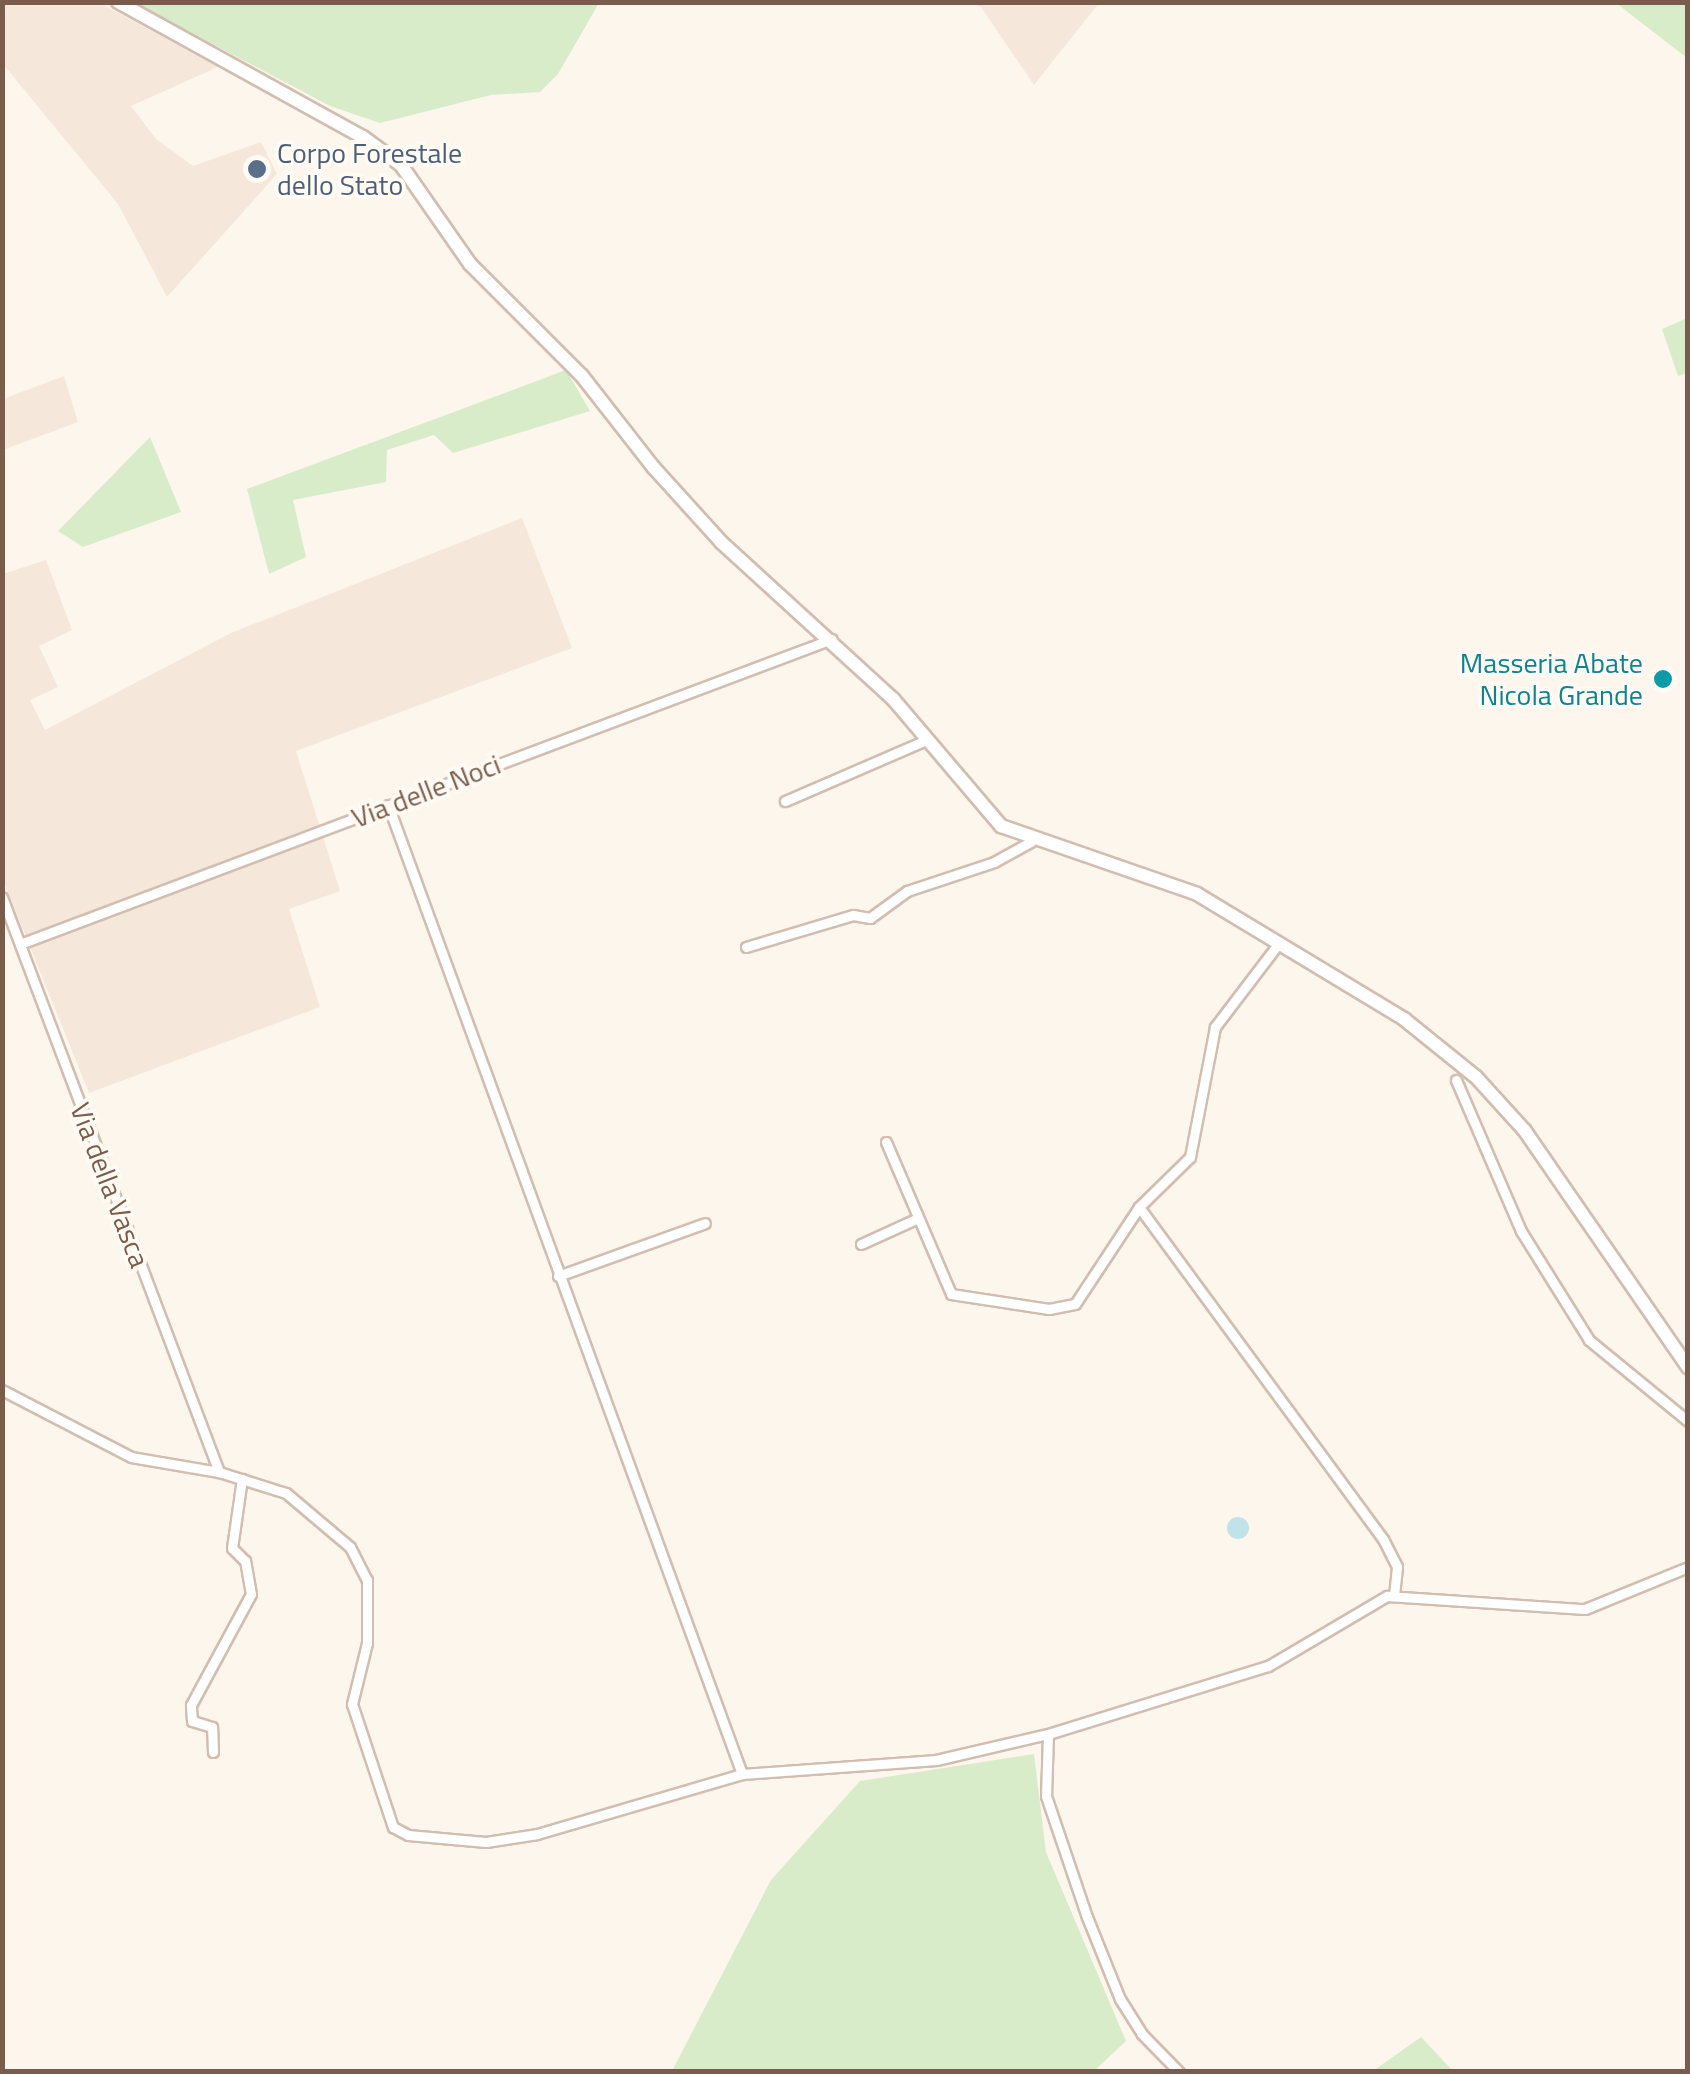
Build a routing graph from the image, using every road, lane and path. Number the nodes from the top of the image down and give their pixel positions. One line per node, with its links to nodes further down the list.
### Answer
1 (118, 2): 2 (main road)
2 (832, 639): 3 (main road); 5 (street, Via delle Noci)
3 (926, 740): 4 (street); 6 (main road)
4 (785, 801)
5 (388, 805): 9 (street, Via delle Noci); 19 (street)
6 (1032, 841): 8 (main road); 10 (street)
7 (2, 897): 9 (street, Via della Vasca)
8 (1279, 943): 11 (main road); 15 (street)
9 (20, 944): 23 (street, Via della Vasca)
10 (746, 946)
11 (1476, 1078): 13 (street); 20 (main road)
12 (1456, 1080): 13 (street)
13 (1464, 1093): 22 (street)
14 (886, 1142): 16 (street)
15 (1139, 1207): 16 (street); 26 (street)
16 (916, 1219): 18 (street)
17 (705, 1223): 19 (street)
18 (861, 1244)
19 (558, 1276): 29 (street)
20 (1688, 1367)
21 (2, 1390): 23 (street)
22 (1688, 1422)
23 (220, 1472): 24 (street)
24 (242, 1480): 28 (street); 29 (street)
25 (1688, 1567): 26 (street)
26 (1394, 1595): 27 (street)
27 (1048, 1734): 29 (street); 30 (street)
28 (213, 1752)
29 (742, 1774)
30 (1179, 2072)

